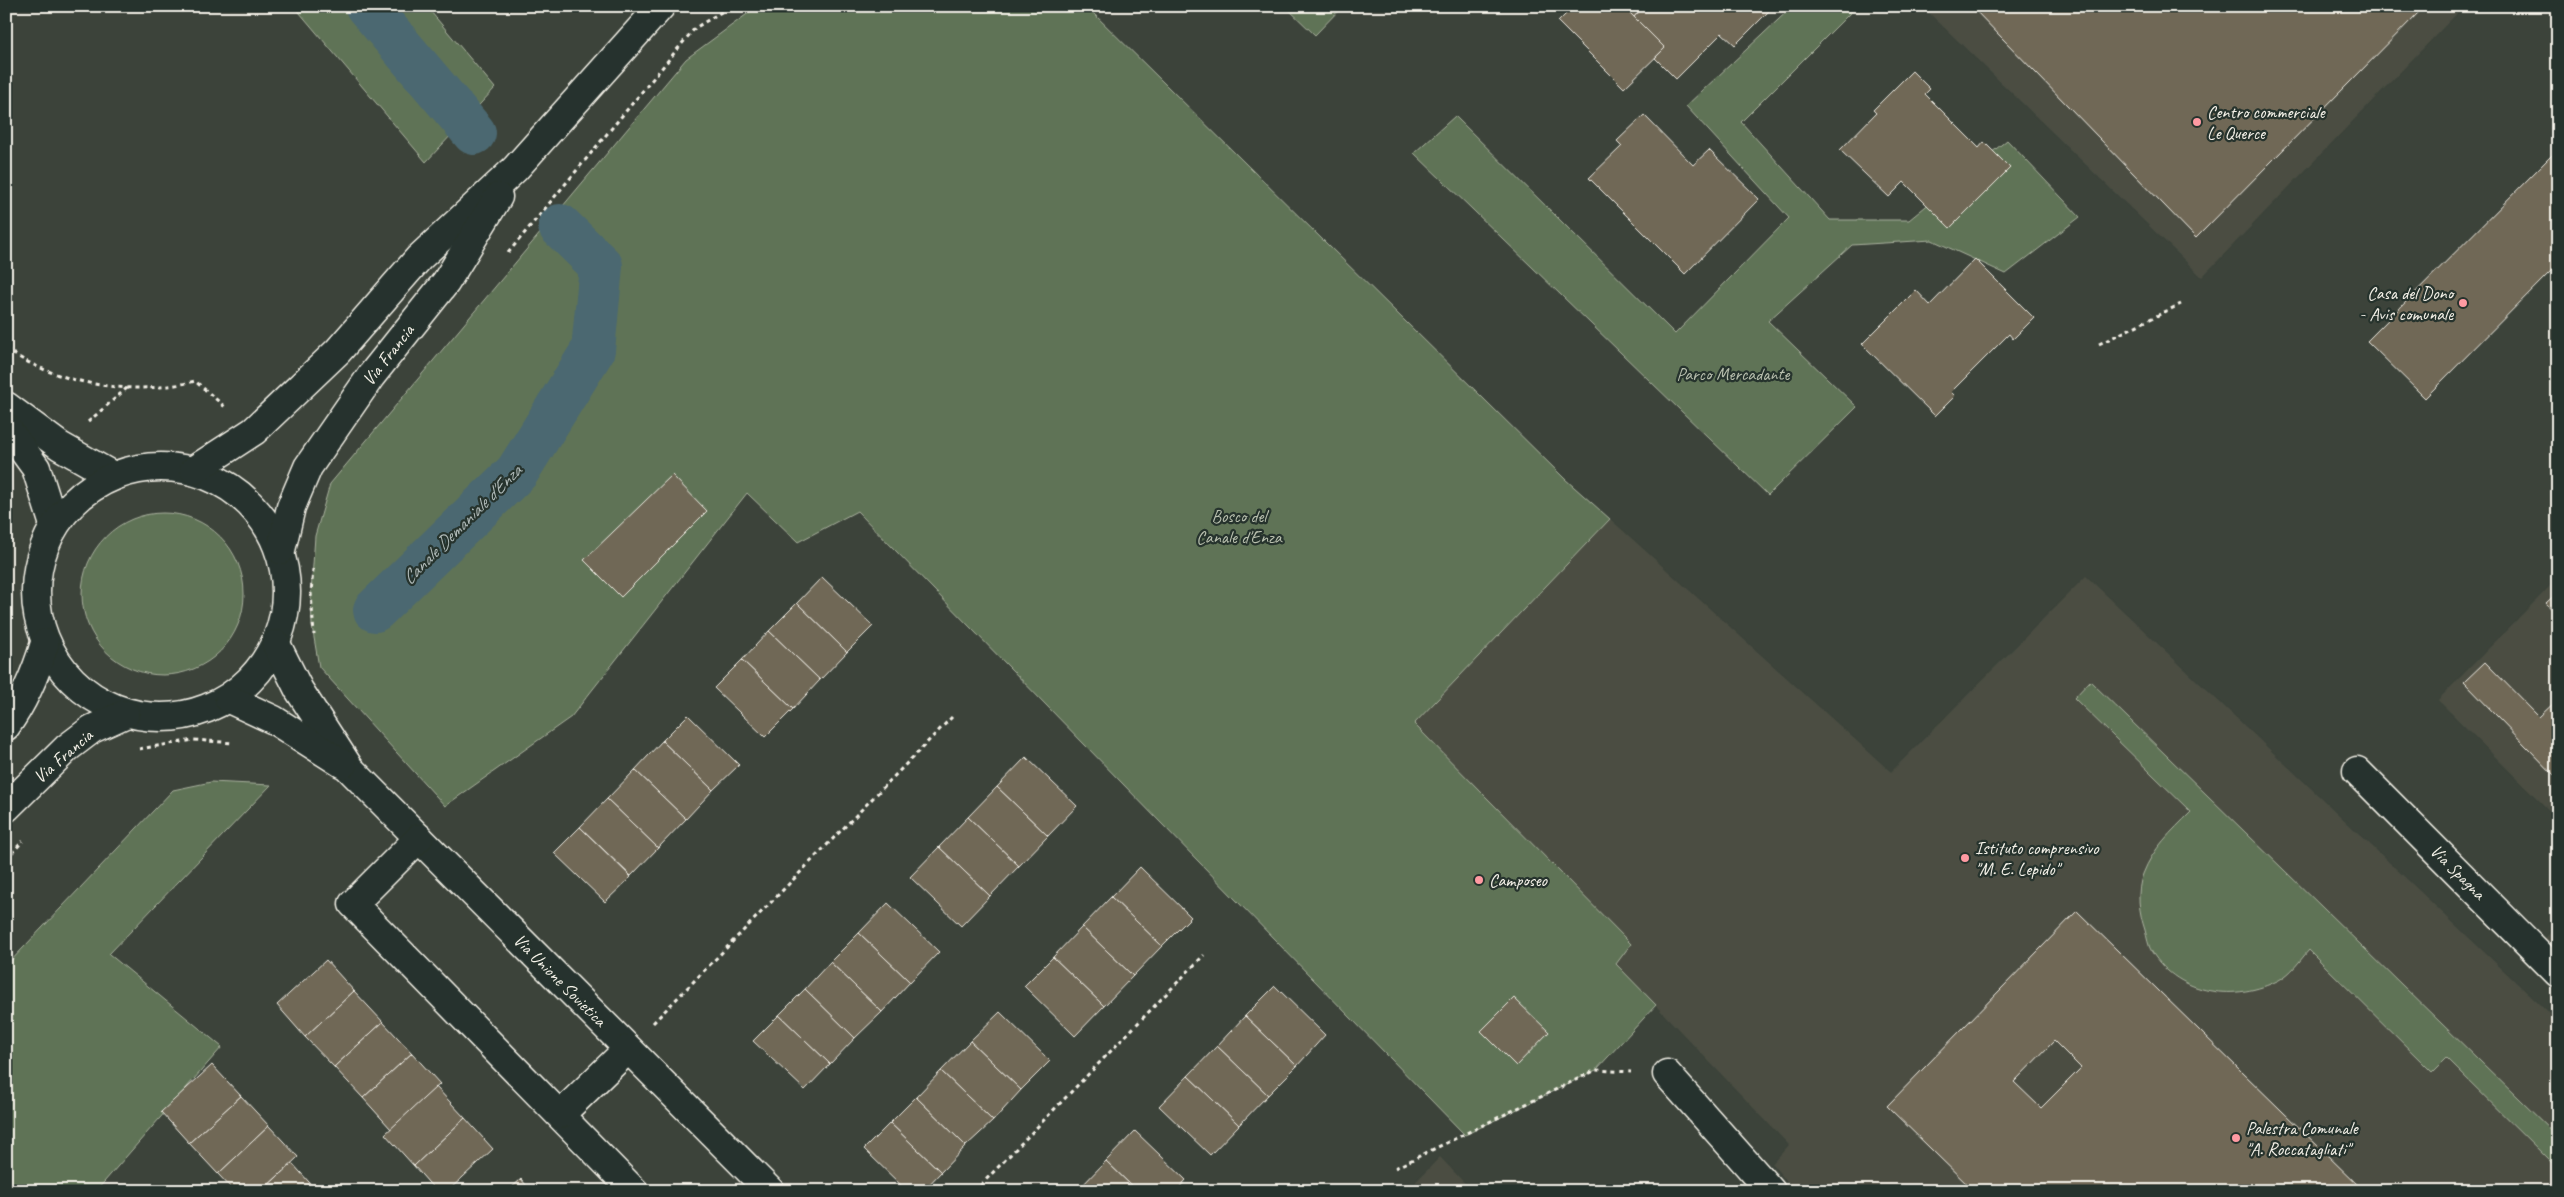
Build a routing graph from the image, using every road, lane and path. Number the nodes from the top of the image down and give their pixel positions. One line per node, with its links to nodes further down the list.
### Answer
1 (661, 6): 3 (street, Via Francia)
2 (731, 6): 4 (path)
3 (515, 169): 10 (street, Via Francia); 15 (street, Via Francia)
4 (507, 255)
5 (2181, 304): 6 (path)
6 (2099, 344)
7 (6, 349): 10 (path)
8 (6, 406): 12 (street)
9 (6, 427): 13 (street)
10 (254, 430): 11 (street, Via Francia)
11 (194, 470): 12 (street, Via Francia); 15 (street, Via Francia)
12 (112, 476): 13 (street, Via Francia)
13 (54, 525): 17 (street, Via Francia)
14 (6, 545): 16 (path)
15 (281, 550): 18 (street, Via Francia)
16 (6, 595)
17 (45, 643): 20 (street, Via Francia); 22 (street)
18 (276, 644): 19 (street, Via Francia); 23 (street, Via Unione Sovietica)
19 (229, 699): 20 (street, Via Francia); 23 (street, Via Unione Sovietica)
20 (125, 714): 25 (street, Via Francia)
21 (952, 717): 29 (path)
22 (6, 726)
23 (350, 769): 26 (street, Via Unione Sovietica)
24 (2358, 771): 28 (street, Via Spagna)
25 (6, 808)
26 (419, 838): 29 (street, Via Unione Sovietica); 31 (street)
27 (1204, 955): 35 (path)
28 (2558, 973)
29 (628, 1049): 31 (street); 34 (street, Via Unione Sovietica)
30 (1667, 1074): 32 (path); 36 (street)
31 (561, 1114): 33 (street)
32 (1395, 1168)
33 (634, 1191)
34 (770, 1191)
35 (976, 1191)
36 (1771, 1191)

